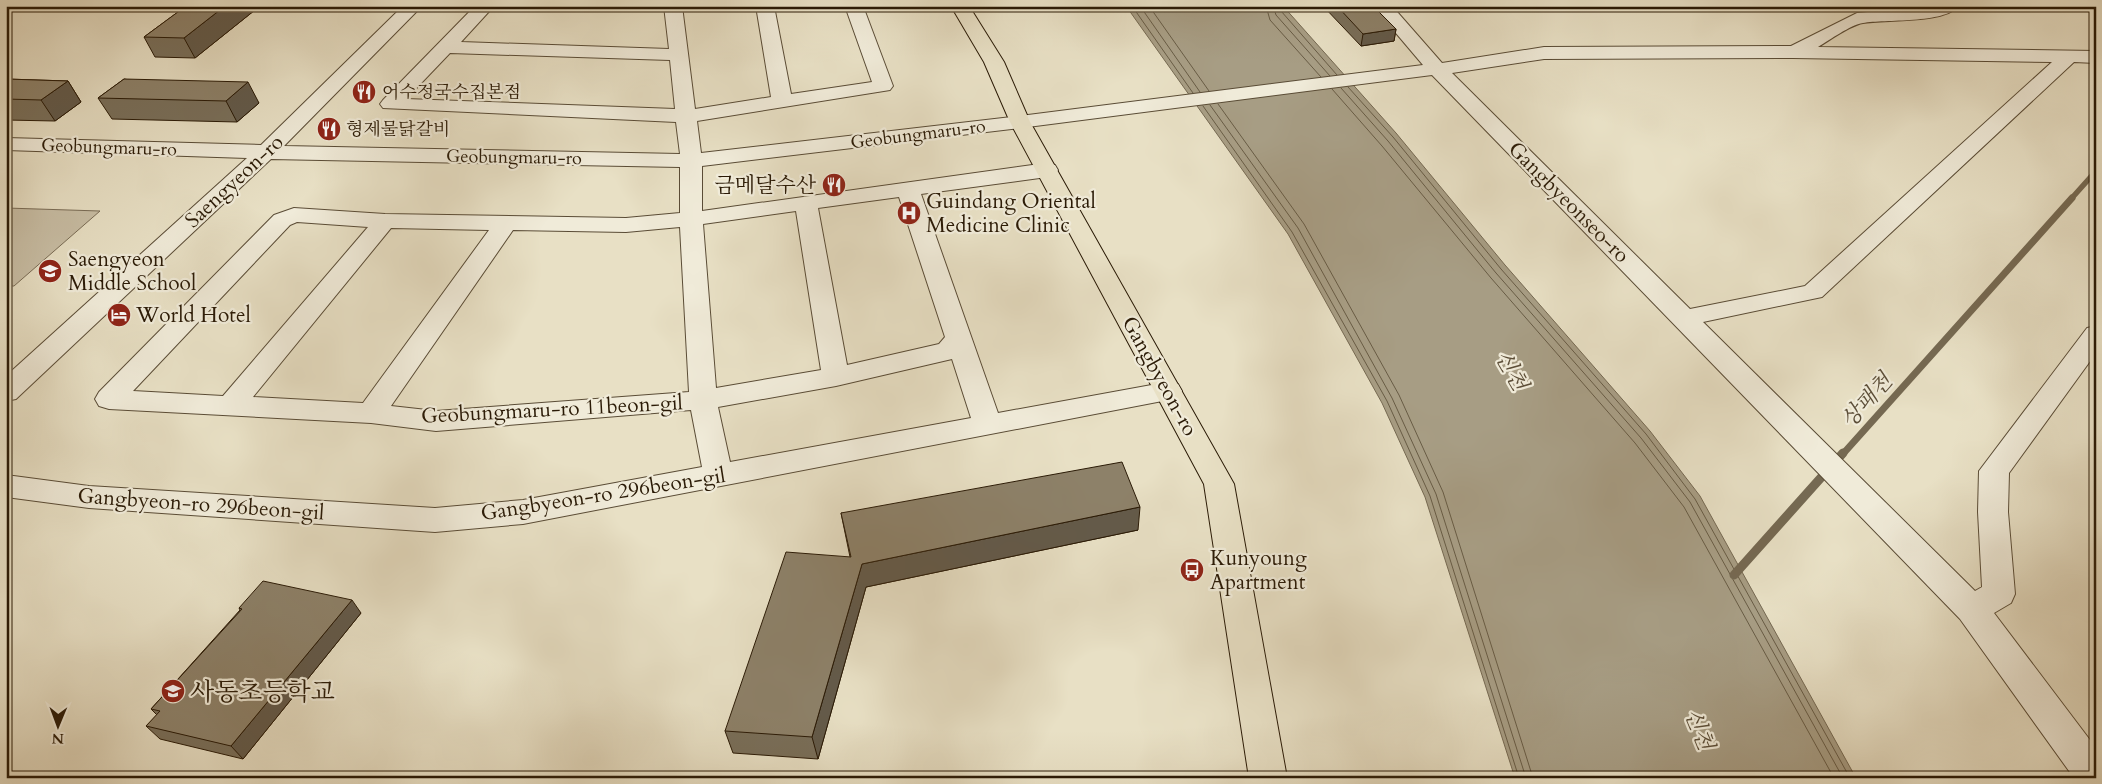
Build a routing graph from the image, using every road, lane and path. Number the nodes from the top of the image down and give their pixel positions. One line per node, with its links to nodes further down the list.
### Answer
1 (413, 6): 19 (street, Saengyeon-ro)
2 (485, 6): 9 (street)
3 (673, 6): 11 (street, Geobungmaru-ro 11beon-gil)
4 (765, 6): 15 (street)
5 (854, 6): 15 (street)
6 (960, 6): 17 (main road, Gangbyeon-ro)
7 (1382, 6): 14 (street, Gangbyeonseo-ro)
8 (1949, 6): 10 (street)
9 (447, 47): 11 (street); 16 (street)
10 (1793, 52): 12 (street, Geobungmaru-ro); 14 (street, Geobungmaru-ro)
11 (678, 55): 16 (street, Geobungmaru-ro 11beon-gil)
12 (2069, 57): 13 (street, Geobungmaru-ro); 27 (street)
13 (2096, 57)
14 (1437, 69): 17 (street, Geobungmaru-ro); 27 (street, Gangbyeonseo-ro)
15 (782, 102): 16 (street)
16 (686, 116): 20 (street, Geobungmaru-ro 11beon-gil)
17 (1020, 122): 20 (street, Geobungmaru-ro); 21 (main road, Gangbyeon-ro)
18 (6, 144): 19 (street, Geobungmaru-ro)
19 (266, 152): 20 (street, Geobungmaru-ro); 32 (street, Saengyeon-ro)
20 (691, 161): 24 (street, Geobungmaru-ro 11beon-gil)
21 (1047, 170): 22 (street); 31 (main road, Gangbyeon-ro)
22 (908, 189): 23 (street); 29 (street)
23 (806, 203): 24 (street); 30 (street)
24 (691, 219): 26 (street); 33 (street, Geobungmaru-ro 11beon-gil)
25 (385, 221): 26 (street); 34 (street); 34 (street)
26 (506, 223): 35 (street)
27 (1692, 327): 39 (street, Gangbyeonseo-ro)
28 (2096, 334): 39 (street)
29 (959, 338): 30 (street, Geobungmaru-ro 11beon-gil); 36 (street)
30 (836, 378): 33 (street, Geobungmaru-ro 11beon-gil)
31 (1168, 391): 36 (street, Gangbyeon-ro 296beon-gil); 40 (main road, Gangbyeon-ro)
32 (6, 392)
33 (703, 400): 35 (street, Geobungmaru-ro 11beon-gil); 37 (street, Geobungmaru-ro 11beon-gil)
34 (230, 406): 35 (street)
35 (371, 414)
36 (988, 425): 37 (street, Gangbyeon-ro 296beon-gil)
37 (718, 475): 38 (street, Gangbyeon-ro 296beon-gil)
38 (6, 486)
39 (1972, 609): 41 (street)
40 (1268, 778)
41 (2096, 778)

